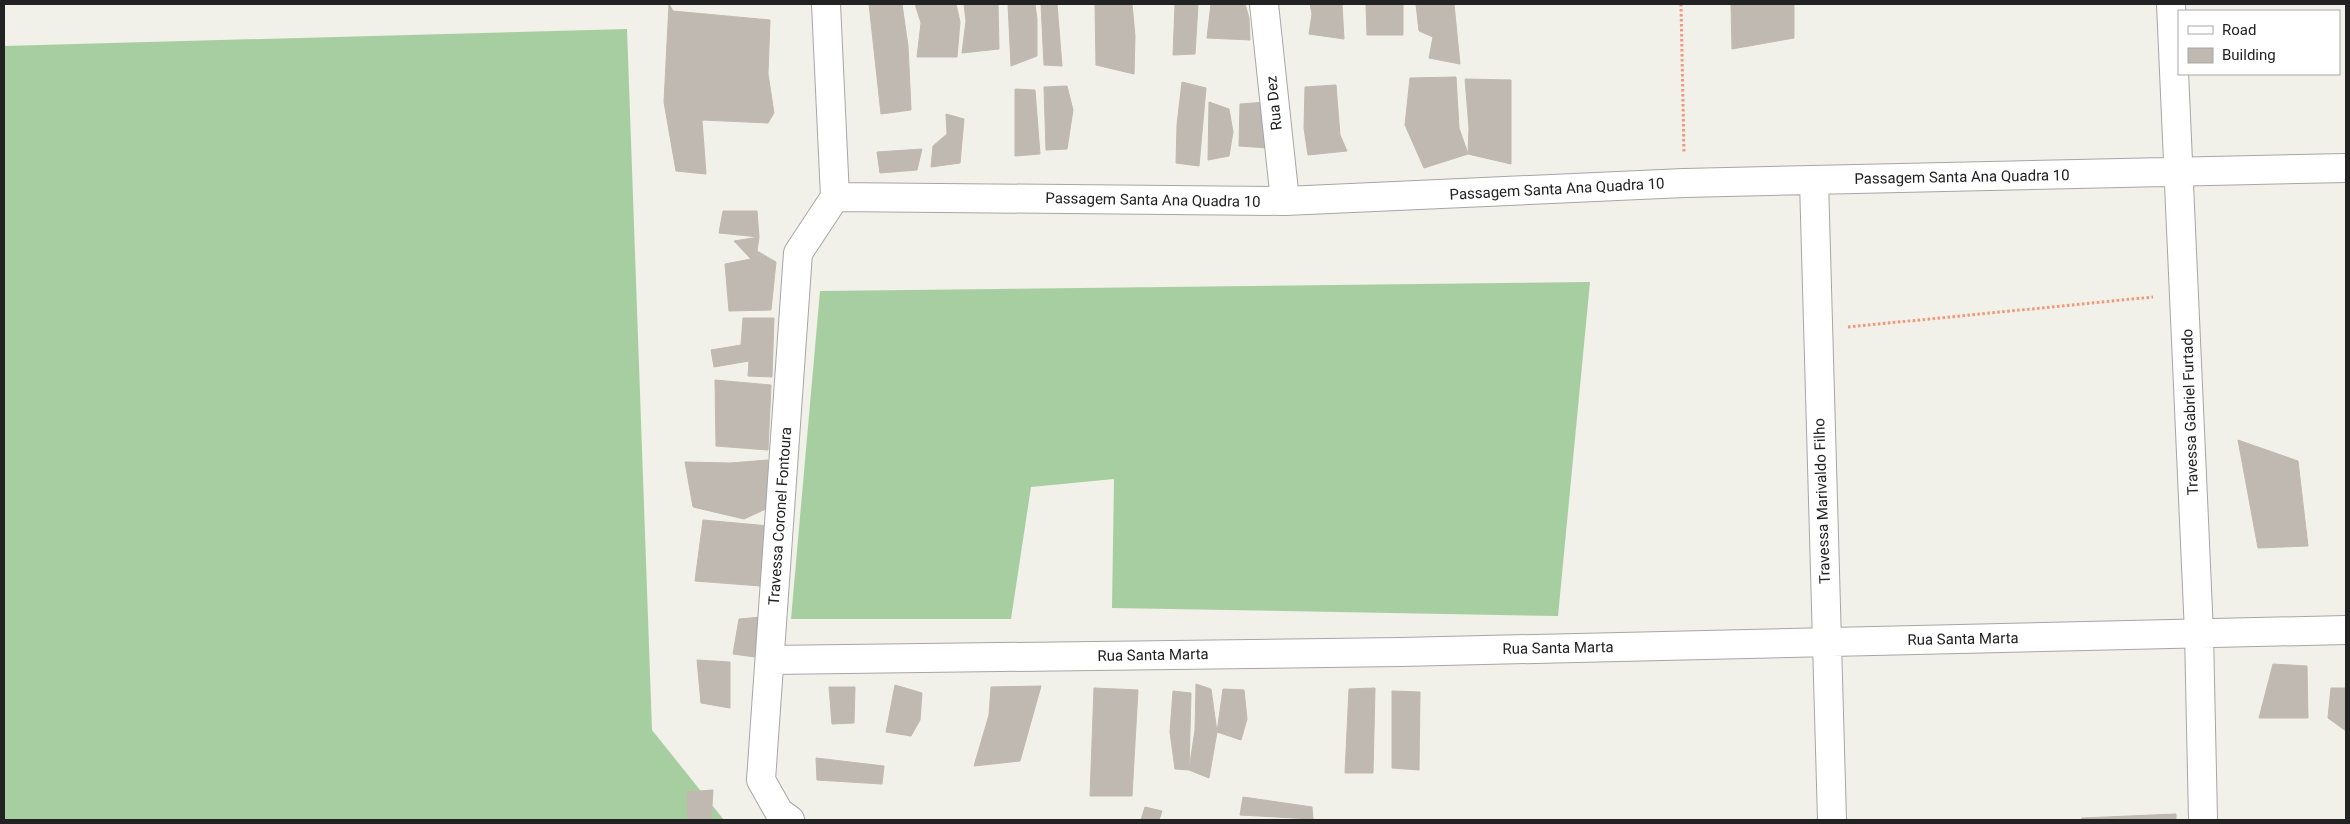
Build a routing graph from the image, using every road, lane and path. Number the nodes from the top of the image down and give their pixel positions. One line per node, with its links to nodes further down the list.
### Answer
1 (826, 4): 9 (street)
2 (1264, 4): 10 (street, Rua Dez)
3 (1681, 4): 8 (path)
4 (2171, 4): 6 (street, Travessa Gabriel Furtado)
5 (2346, 168): 6 (street, Passagem Santa Ana Quadra 10)
6 (2180, 171): 7 (street, Passagem Santa Ana Quadra 10); 11 (street, Travessa Gabriel Furtado)
7 (1814, 181): 8 (street, Passagem Santa Ana Quadra 10); 12 (street, Travessa Marivaldo Filho)
8 (1684, 183): 10 (street, Passagem Santa Ana Quadra 10)
9 (835, 197): 10 (street, Passagem Santa Ana Quadra 10); 16 (street, Travessa Coronel Fontoura)
10 (1284, 201)
11 (2185, 294): 12 (path); 14 (street, Travessa Gabriel Furtado)
12 (1818, 330): 15 (street, Travessa Marivaldo Filho)
13 (2346, 630): 14 (street, Rua Santa Marta)
14 (2199, 633): 15 (street, Rua Santa Marta); 19 (street, Travessa Gabriel Furtado)
15 (1826, 642): 16 (street, Rua Santa Marta); 18 (street, Travessa Marivaldo Filho)
16 (770, 660): 17 (street, Travessa Coronel Fontoura)
17 (790, 820)
18 (1832, 820)
19 (2203, 820)

